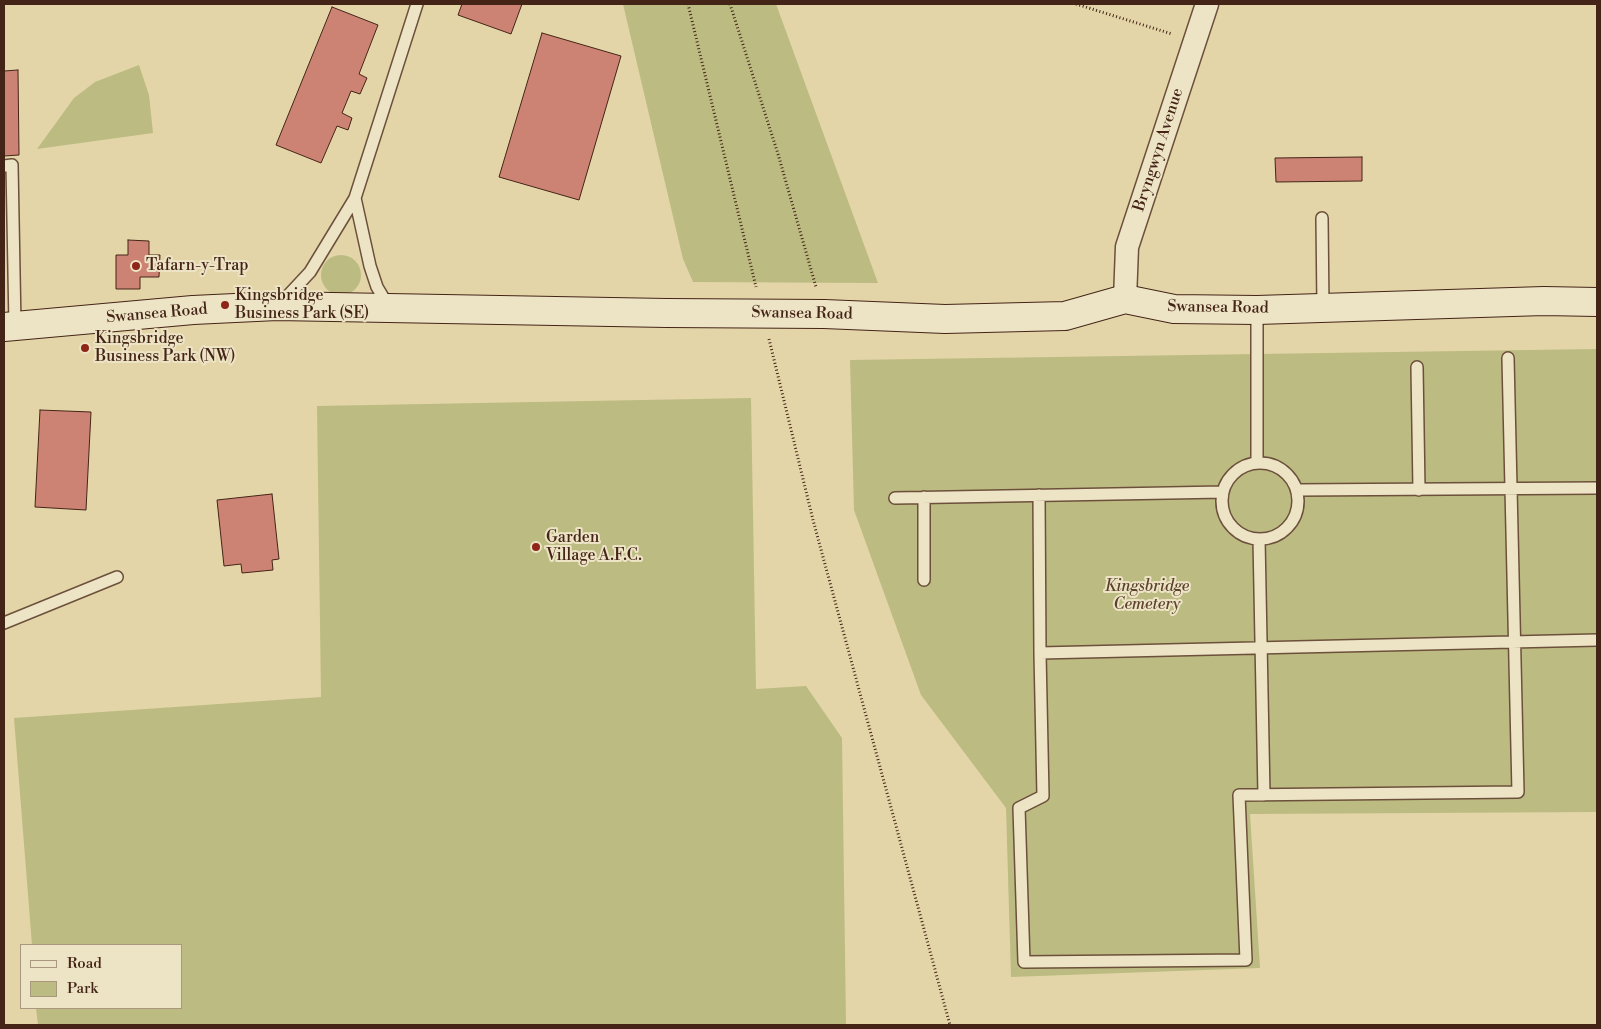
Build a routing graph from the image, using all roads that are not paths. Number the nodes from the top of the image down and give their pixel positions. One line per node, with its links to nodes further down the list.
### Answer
1 (417, 4): 4 (lane)
2 (1206, 4): 6 (street, Bryngwyn Avenue)
3 (4, 166): 12 (lane)
4 (355, 198): 8 (lane); 9 (lane)
5 (1322, 218): 10 (lane)
6 (1124, 299): 9 (main road, Swansea Road, bridge); 11 (main road, Swansea Road)
7 (1597, 302): 10 (main road, Swansea Road)
8 (277, 306): 9 (main road, Swansea Road); 12 (main road, Swansea Road)
9 (389, 306)
10 (1323, 308): 11 (main road, Swansea Road)
11 (1257, 310): 15 (lane)
12 (9, 326)
13 (1508, 358): 17 (lane)
14 (1417, 368): 19 (lane)
15 (1257, 463): 18 (lane); 20 (lane)
16 (1597, 488): 17 (lane)
17 (1512, 489): 19 (lane); 29 (lane)
18 (1297, 490): 19 (lane); 24 (lane)
19 (1419, 490)
20 (1223, 492): 21 (lane); 24 (lane)
21 (1039, 495): 23 (lane); 31 (lane)
22 (895, 498): 23 (lane)
23 (924, 498): 26 (lane)
24 (1259, 539): 30 (lane)
25 (117, 577): 27 (lane)
26 (924, 580)
27 (4, 623)
28 (1597, 640): 29 (lane)
29 (1516, 641): 30 (lane); 32 (lane)
30 (1261, 648): 31 (lane); 32 (lane)
31 (1040, 653): 32 (lane)
32 (1264, 795)

